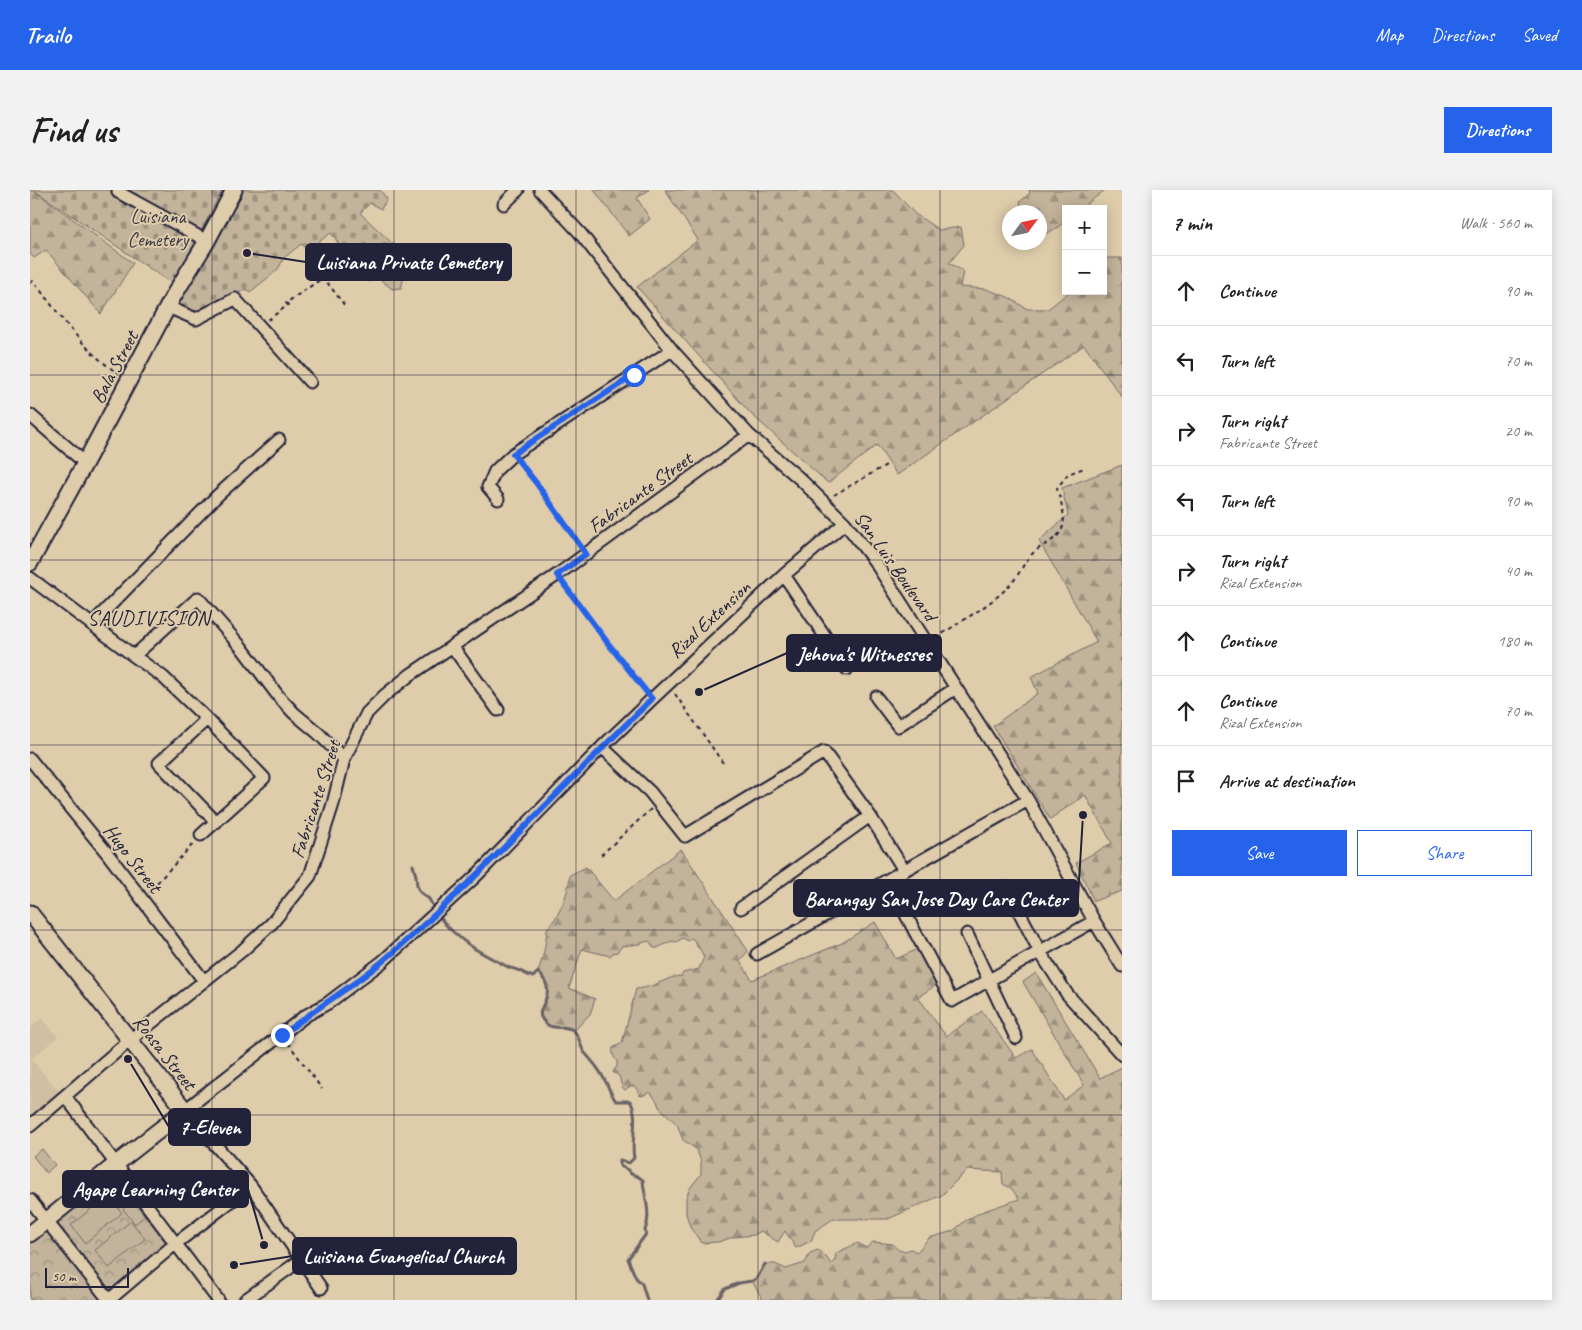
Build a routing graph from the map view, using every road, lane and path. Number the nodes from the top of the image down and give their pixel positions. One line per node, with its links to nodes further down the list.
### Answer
1 (234, 190): 6 (main road, Bala Street)
2 (518, 190): 5 (street)
3 (540, 190): 13 (street, San Luis Boulevard)
4 (118, 192): 6 (street)
5 (504, 204)
6 (207, 241): 10 (main road, Bala Street)
7 (308, 257): 8 (path)
8 (324, 277): 11 (path); 12 (path)
9 (30, 283): 14 (path)
10 (168, 306): 12 (street); 14 (main road, Bala Street)
11 (345, 306)
12 (260, 326): 15 (street)
13 (672, 350): 17 (street, San Luis Boulevard); 19 (street)
14 (129, 380): 20 (main road, Bala Street)
15 (310, 382)
16 (30, 415): 20 (street)
17 (748, 435): 24 (street, San Luis Boulevard); 26 (street, Fabricante Street)
18 (279, 440): 31 (street)
19 (513, 454): 23 (street); 26 (path)
20 (85, 463): 27 (main road, Bala Street)
21 (886, 465): 24 (path)
22 (1084, 468): 33 (path)
23 (498, 499)
24 (823, 501): 25 (street, San Luis Boulevard)
25 (845, 523): 29 (street, Rizal Extension); 33 (street, San Luis Boulevard)
26 (586, 554): 28 (street, Fabricante Street)
27 (30, 563)
28 (557, 575): 34 (street, Fabricante Street); 41 (path)
29 (784, 575): 32 (street); 38 (street, Rizal Extension)
30 (30, 578): 31 (street)
31 (92, 624): 36 (street)
32 (823, 635): 35 (path); 37 (street)
33 (927, 644): 39 (street, San Luis Boulevard)
34 (452, 646): 42 (street); 46 (street, Fabricante Street)
35 (794, 655)
36 (134, 656): 43 (street); 46 (street)
37 (847, 668)
38 (667, 684): 41 (street, Rizal Extension); 47 (path)
39 (956, 688): 40 (street); 48 (street, San Luis Boulevard)
40 (876, 697)
41 (652, 699): 44 (street, Rizal Extension)
42 (498, 710)
43 (207, 719): 51 (street); 51 (street)
44 (602, 747): 49 (street); 67 (street, Rizal Extension)
45 (30, 759): 56 (street, Hugo Street)
46 (344, 759): 66 (street, Fabricante Street)
47 (723, 763)
48 (1028, 800): 54 (street); 60 (street, San Luis Boulevard)
49 (658, 802): 50 (street); 53 (path)
50 (870, 816): 54 (street); 57 (street)
51 (216, 822): 52 (street)
52 (201, 835): 56 (path)
53 (601, 855)
54 (904, 870): 63 (street)
55 (1007, 888): 62 (street)
56 (141, 898): 66 (street, Hugo Street)
57 (740, 908)
58 (30, 913): 69 (main road, Roasa Street)
59 (906, 915): 65 (street)
60 (1094, 920): 62 (street); 64 (street, San Luis Boulevard)
61 (967, 934): 65 (street)
62 (1040, 952): 65 (street); 70 (street)
63 (757, 954)
64 (1122, 966)
65 (988, 979): 68 (street)
66 (204, 981): 69 (street, Fabricante Street)
67 (282, 1035): 71 (path); 73 (street)
68 (1016, 1038)
69 (130, 1040): 72 (street, Fabricante Street); 73 (main road, Roasa Street)
70 (1122, 1055)
71 (322, 1089)
72 (65, 1096): 74 (street, Fabricante Street); 75 (street)
73 (185, 1110): 75 (main road); 76 (street, Roasa Street)
74 (30, 1126)
75 (116, 1164): 78 (main road); 80 (street)
76 (251, 1186): 80 (street); 81 (street, Roasa Street)
77 (30, 1200): 78 (street)
78 (47, 1221): 79 (main road); 83 (street)
79 (30, 1234)
80 (175, 1244): 83 (street); 84 (street)
81 (302, 1259): 82 (street, Roasa Street); 85 (street)
82 (321, 1288)
83 (109, 1300)
84 (218, 1300)
85 (245, 1300)

